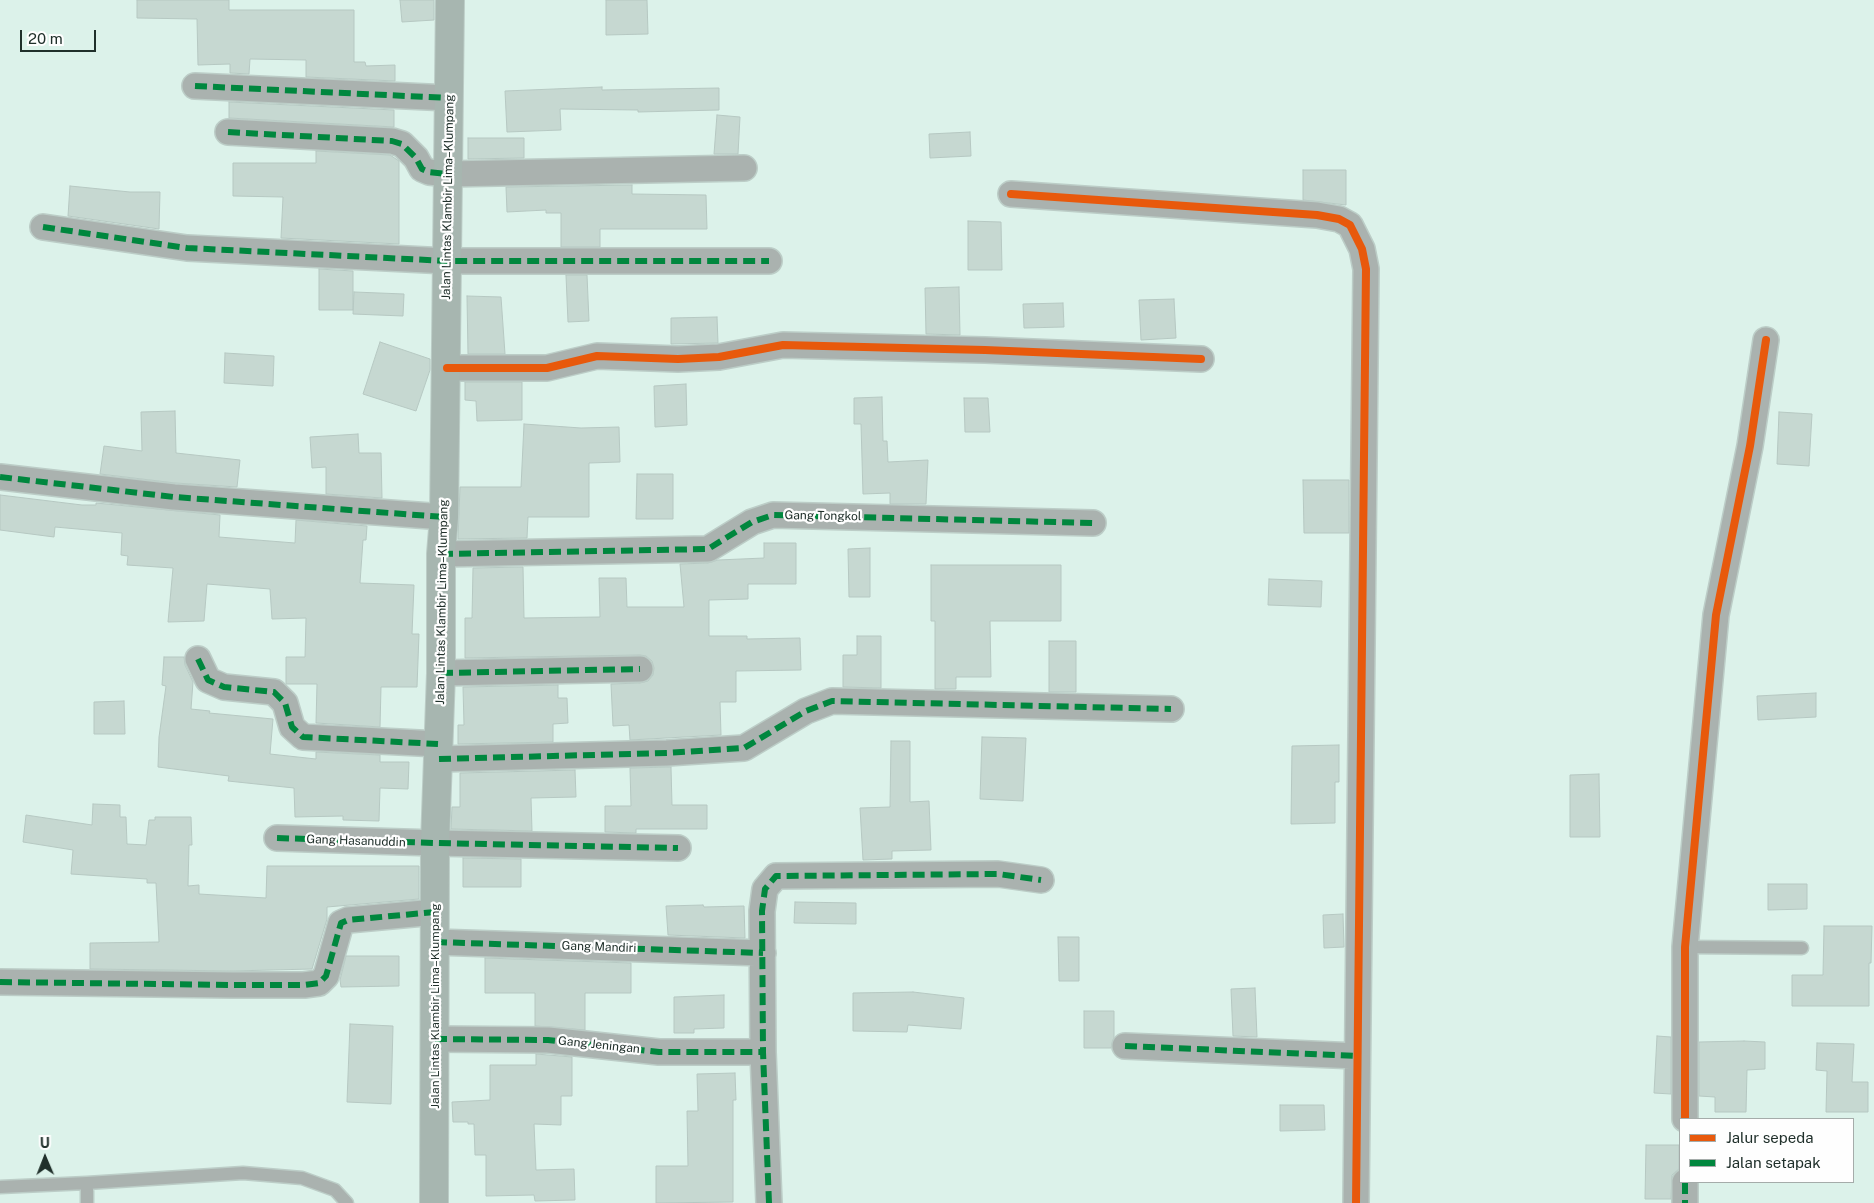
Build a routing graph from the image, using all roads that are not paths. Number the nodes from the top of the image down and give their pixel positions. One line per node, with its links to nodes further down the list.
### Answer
1 (450, 0): 3 (main road, Jalan Lintas Klambir Lima–Klumpang)
2 (195, 86): 3 (street)
3 (449, 98): 6 (main road, Jalan Lintas Klambir Lima–Klumpang)
4 (228, 132): 6 (street)
5 (744, 168): 6 (street)
6 (448, 174): 10 (main road, Jalan Lintas Klambir Lima–Klumpang)
7 (1010, 194): 36 (street)
8 (42, 227): 10 (street)
9 (770, 261): 10 (street)
10 (448, 262): 13 (main road, Jalan Lintas Klambir Lima–Klumpang)
11 (1766, 340): 29 (street)
12 (1202, 359): 13 (street)
13 (447, 368): 15 (main road, Jalan Lintas Klambir Lima–Klumpang)
14 (0, 477): 15 (street)
15 (444, 517): 17 (main road, Jalan Lintas Klambir Lima–Klumpang)
16 (1094, 523): 17 (street, Gang Tongkol)
17 (442, 554): 20 (main road, Jalan Lintas Klambir Lima–Klumpang)
18 (198, 659): 22 (street)
19 (640, 669): 20 (street)
20 (440, 673): 22 (main road, Jalan Lintas Klambir Lima–Klumpang)
21 (1171, 709): 22 (street)
22 (438, 752): 24 (main road, Jalan Lintas Klambir Lima–Klumpang)
23 (277, 838): 24 (street, Gang Hasanuddin)
24 (435, 843): 25 (street, Gang Hasanuddin); 27 (main road, Jalan Lintas Klambir Lima–Klumpang)
25 (678, 848)
26 (1041, 880): 31 (street)
27 (435, 912): 28 (main road, Jalan Lintas Klambir Lima–Klumpang); 32 (street)
28 (435, 942): 31 (street, Gang Mandiri); 33 (main road, Jalan Lintas Klambir Lima–Klumpang)
29 (1685, 947): 30 (lane); 37 (street)
30 (1802, 948)
31 (763, 953): 35 (street)
32 (0, 982)
33 (435, 1038): 35 (street, Gang Jeningan); 43 (main road, Jalan Lintas Klambir Lima–Klumpang)
34 (1125, 1046): 36 (street)
35 (763, 1052): 44 (street)
36 (1357, 1056): 45 (street)
37 (1685, 1118)
38 (87, 1183): 40 (lane); 41 (lane); 42 (lane)
39 (1685, 1183): 46 (street)
40 (0, 1187)
41 (86, 1203)
42 (347, 1203)
43 (434, 1203)
44 (769, 1203)
45 (1356, 1203)
46 (1685, 1203)

